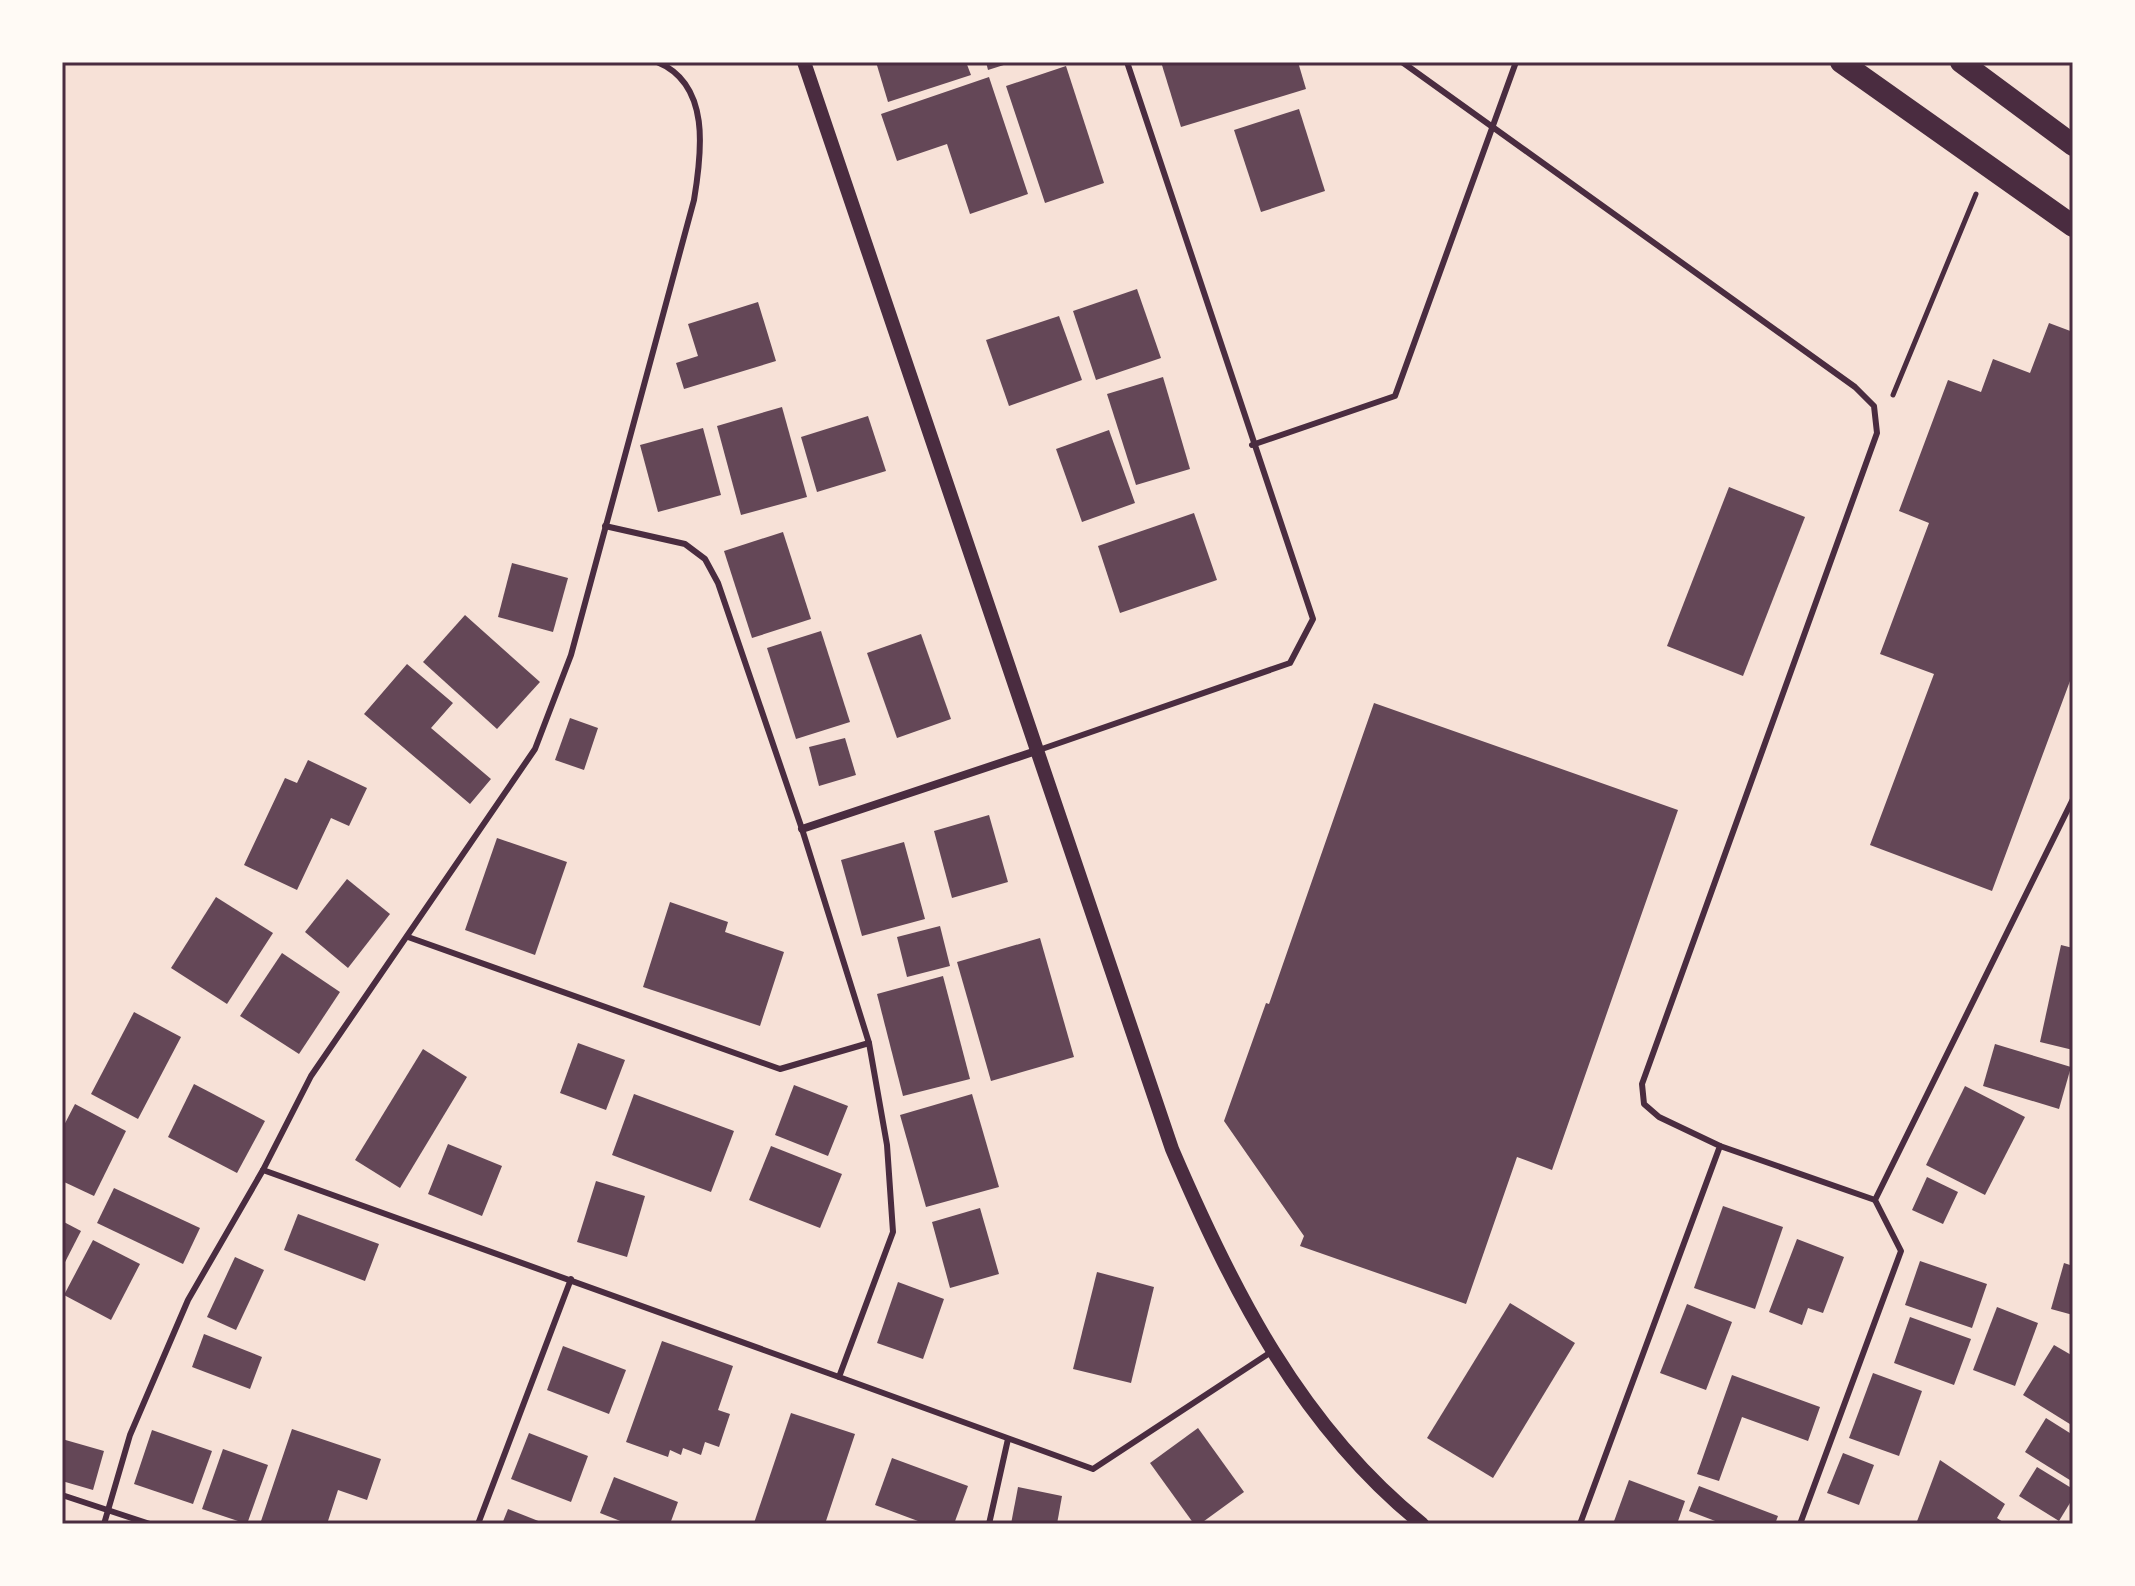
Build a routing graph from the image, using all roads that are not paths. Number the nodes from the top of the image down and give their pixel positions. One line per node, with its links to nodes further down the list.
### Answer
1 (657, 62): 12 (lane)
2 (804, 62): 13 (street)
3 (1127, 62): 11 (lane)
4 (1402, 62): 8 (lane)
5 (1516, 62): 8 (lane)
6 (1841, 62): 10 (highway)
7 (1961, 62): 9 (highway)
8 (1494, 129): 11 (lane); 18 (lane)
9 (2073, 145)
10 (2073, 226)
11 (1252, 445): 13 (lane)
12 (605, 526): 15 (lane); 16 (lane)
13 (1039, 750): 15 (street); 22 (street)
14 (2073, 799): 20 (lane)
15 (802, 829): 17 (lane)
16 (408, 937): 17 (lane); 19 (lane)
17 (869, 1043): 23 (lane)
18 (1720, 1146): 20 (lane); 32 (lane)
19 (263, 1170): 21 (lane); 26 (lane)
20 (1875, 1200): 33 (lane)
21 (571, 1279): 23 (lane); 29 (lane)
22 (1271, 1352): 24 (lane); 31 (street)
23 (839, 1377): 24 (lane)
24 (1008, 1439): 30 (lane)
25 (62, 1495): 26 (lane)
26 (108, 1508): 27 (lane); 28 (lane)
27 (104, 1524)
28 (150, 1524)
29 (478, 1524)
30 (989, 1524)
31 (1422, 1524)
32 (1580, 1524)
33 (1800, 1524)

